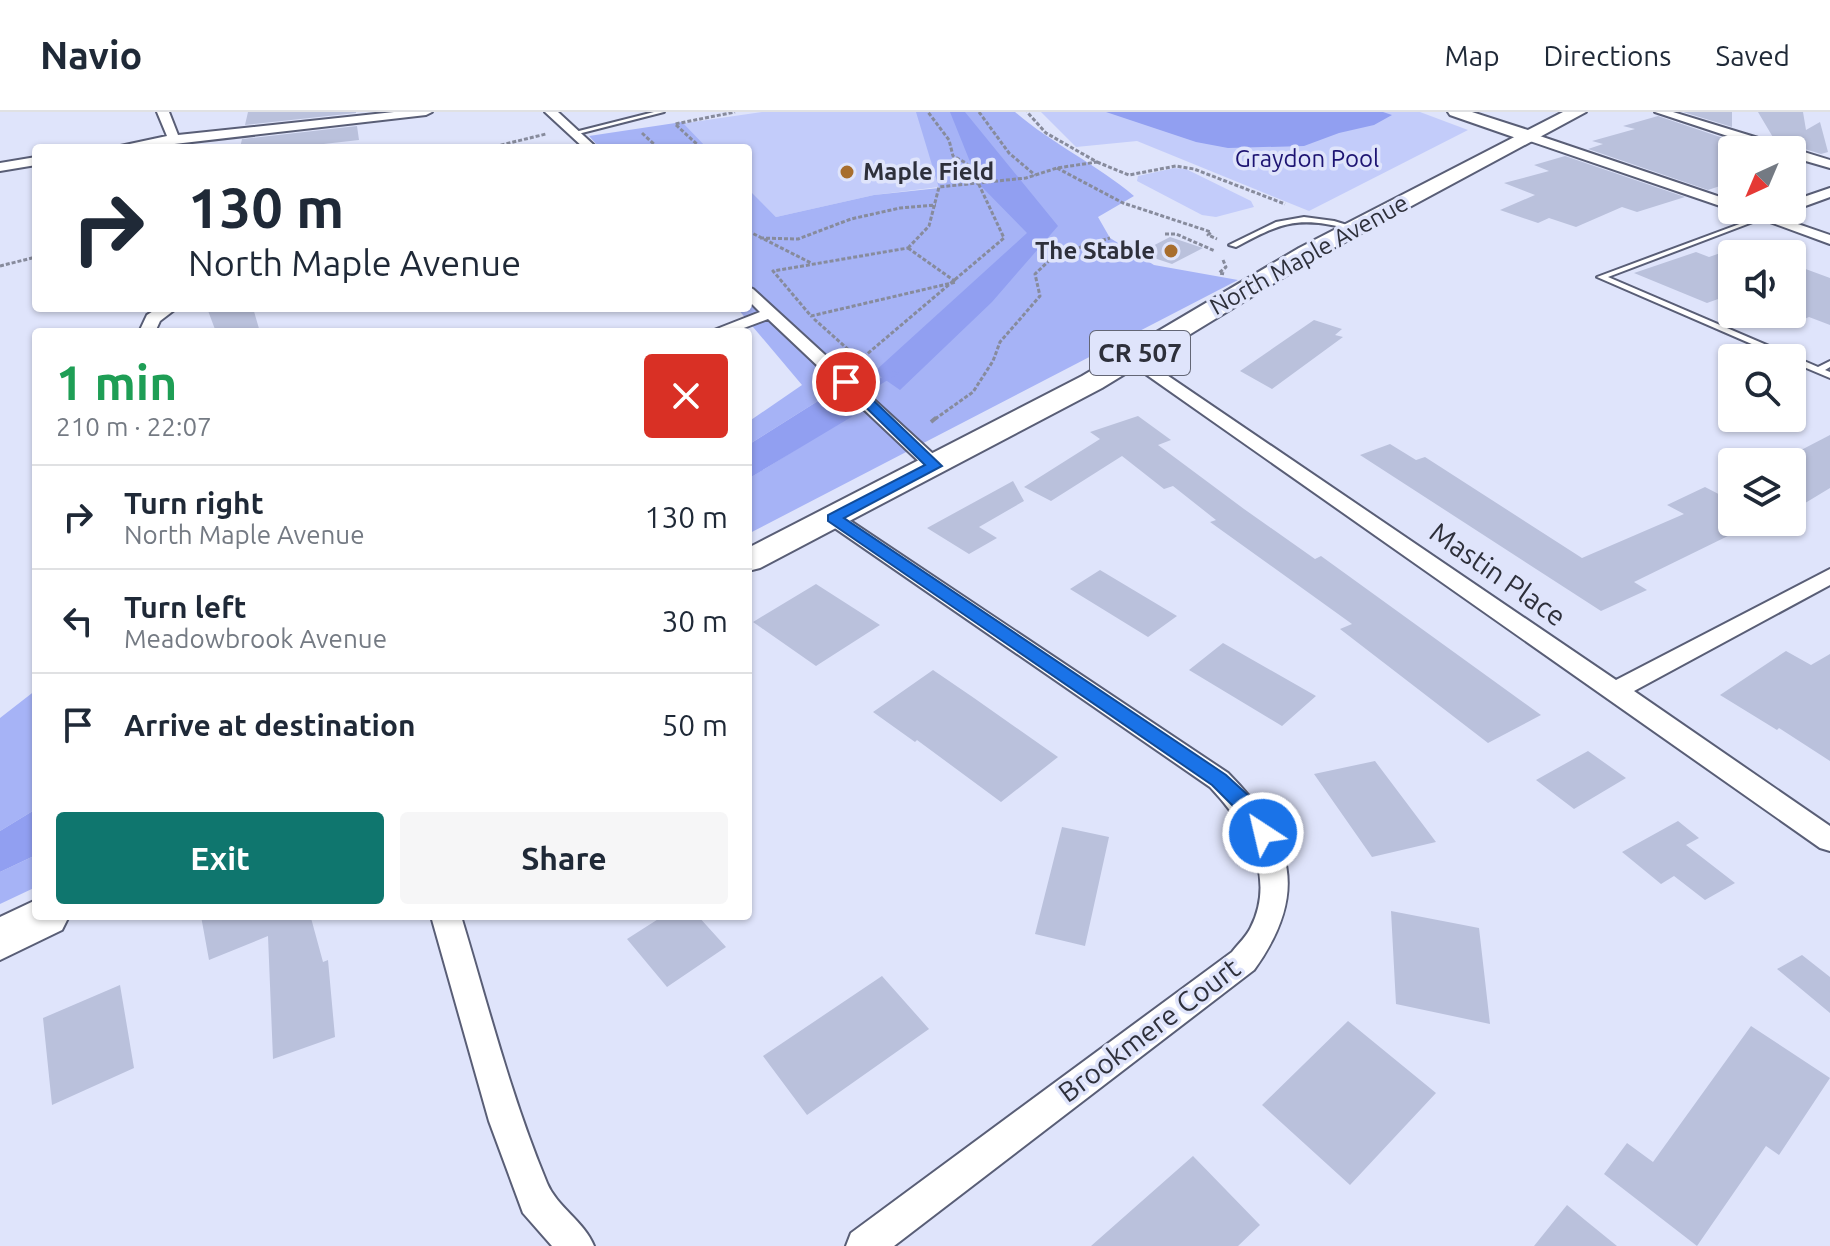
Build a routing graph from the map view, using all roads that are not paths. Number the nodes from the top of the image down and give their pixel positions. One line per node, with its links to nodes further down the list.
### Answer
1 (163, 112): 11 (street)
2 (426, 112): 11 (street)
3 (551, 112): 8 (street)
4 (661, 112): 8 (lane)
5 (1456, 112): 9 (main road)
6 (1577, 112): 9 (main road, North Maple Avenue / CR 507)
7 (1661, 112): 10 (street)
8 (571, 130): 13 (street)
9 (1528, 136): 19 (street); 23 (main road, North Maple Avenue / CR 507)
10 (1738, 136)
11 (174, 139): 12 (street)
12 (142, 144)
13 (587, 144)
14 (1806, 157): 16 (street)
15 (32, 162): 17 (street)
16 (1830, 164)
17 (0, 167)
18 (1830, 192): 20 (street)
19 (1718, 201)
20 (1806, 201)
21 (1744, 224): 31 (lane)
22 (1783, 224): 24 (street)
23 (1353, 228): 25 (lane); 32 (main road, North Maple Avenue / CR 507)
24 (1830, 240)
25 (1233, 245)
26 (752, 296): 28 (street)
27 (163, 312): 29 (street)
28 (771, 313): 30 (street); 37 (street)
29 (149, 328)
30 (728, 328)
31 (1758, 344)
32 (1133, 357): 37 (main road, North Maple Avenue / CR 507); 41 (street, Mastin Place)
33 (1830, 364): 35 (lane)
34 (1806, 365): 35 (lane)
35 (1818, 370): 36 (lane)
36 (1830, 375)
37 (935, 466): 38 (main road, North Maple Avenue / CR 507)
38 (833, 518): 39 (main road, North Maple Avenue / CR 507); 47 (street, Brookmere Court)
39 (752, 559)
40 (1830, 576): 41 (street)
41 (1615, 691): 42 (street, Mastin Place)
42 (1830, 840)
43 (38, 920): 45 (main road)
44 (447, 920): 46 (street)
45 (0, 940)
46 (576, 1246)
47 (864, 1246)

